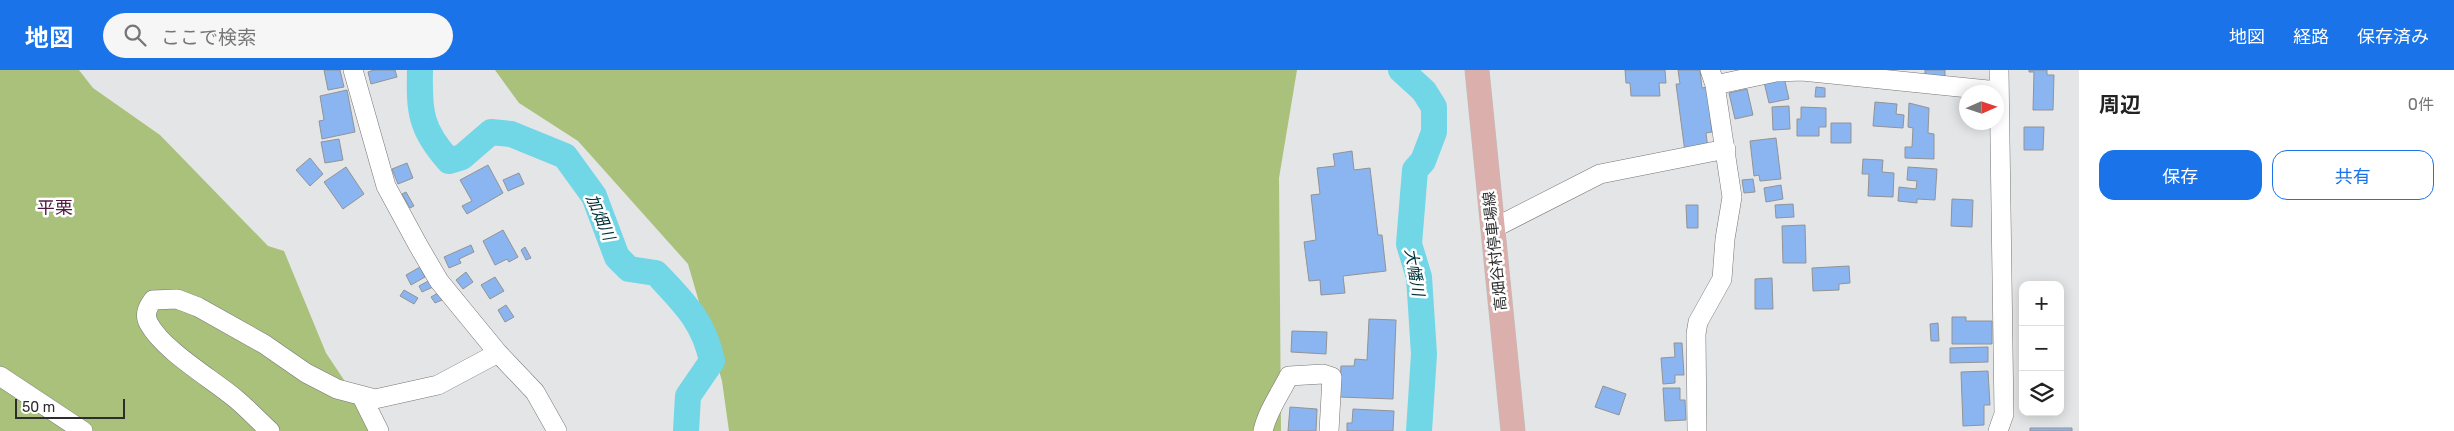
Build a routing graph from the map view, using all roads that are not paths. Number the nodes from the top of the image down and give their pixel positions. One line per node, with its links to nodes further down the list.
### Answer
1 (353, 70): 10 (street)
2 (1477, 70): 9 (main road, 高畑谷村停車場線)
3 (1999, 70): 5 (street)
4 (1713, 78): 6 (street); 8 (street)
5 (1998, 85)
6 (1959, 87)
7 (1998, 130): 13 (street)
8 (1726, 149): 9 (street); 21 (street)
9 (1492, 229): 20 (main road, 高畑谷村停車場線)
10 (498, 353): 12 (street); 17 (street)
11 (0, 376): 14 (street)
12 (362, 397): 15 (street); 16 (street)
13 (2002, 425)
14 (83, 431)
15 (270, 431)
16 (379, 431)
17 (557, 431)
18 (1263, 431): 19 (street)
19 (1330, 431)
20 (1512, 431)
21 (1697, 431)

